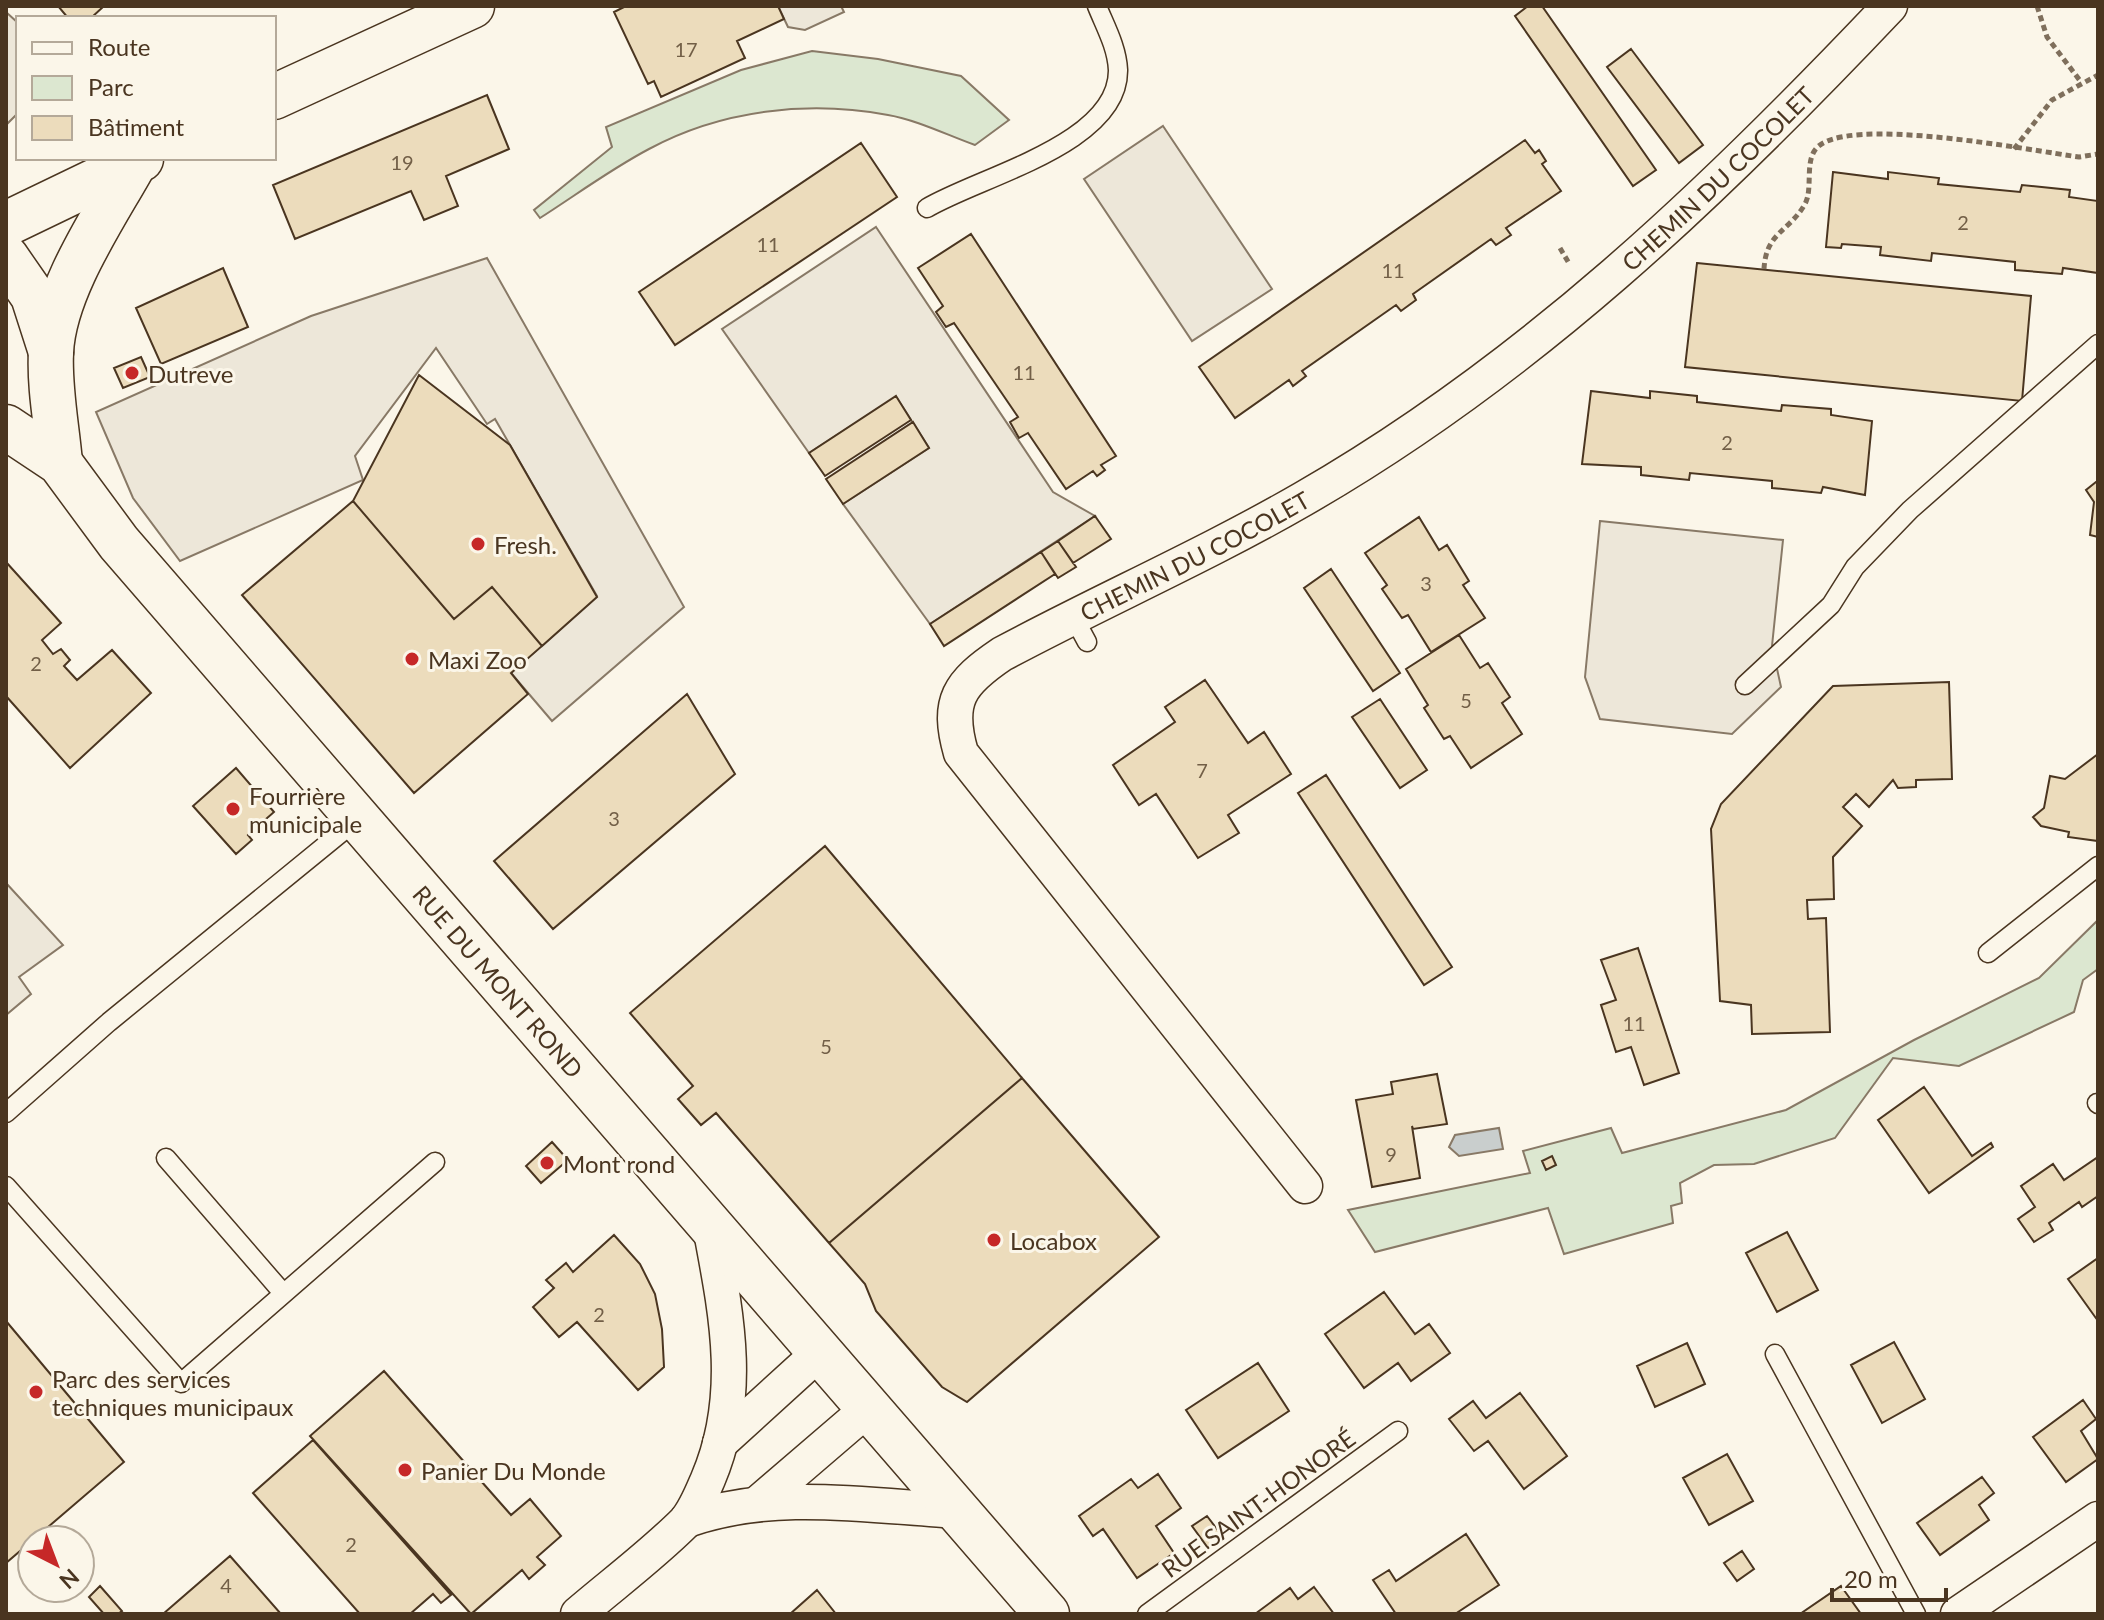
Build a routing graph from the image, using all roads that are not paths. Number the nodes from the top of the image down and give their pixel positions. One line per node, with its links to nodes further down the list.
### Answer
1 (472, 6): 4 (street)
2 (1097, 6): 6 (lane)
3 (1890, 6): 21 (street, CHEMIN DU COCOLET)
4 (276, 96)
5 (139, 160): 7 (street); 10 (street)
6 (927, 208)
7 (6, 224)
8 (6, 257): 10 (street)
9 (2098, 344): 13 (lane)
10 (51, 352): 12 (street)
11 (6, 427): 12 (street, RUE DU MONT ROND)
12 (60, 463): 14 (street, RUE DU MONT ROND)
13 (1745, 685)
14 (359, 818): 17 (lane); 22 (street, RUE DU MONT ROND)
15 (2098, 866): 16 (lane)
16 (1988, 953)
17 (6, 1113)
18 (166, 1158): 23 (lane)
19 (435, 1162): 23 (lane)
20 (6, 1186): 23 (lane)
21 (1305, 1186)
22 (710, 1226): 24 (street, RUE DU MONT ROND); 28 (street)
23 (283, 1293)
24 (820, 1352): 26 (street, RUE DU MONT ROND); 28 (street)
25 (1775, 1354): 36 (lane)
26 (870, 1407): 29 (street, RUE DU MONT ROND); 30 (street)
27 (1398, 1431): 35 (lane, RUE SAINT-HONORÉ)
28 (720, 1443): 32 (street)
29 (953, 1502): 30 (street); 34 (street, RUE DU MONT ROND)
30 (757, 1504): 32 (street)
31 (2098, 1519): 37 (street)
32 (687, 1520): 33 (street)
33 (578, 1614)
34 (1047, 1614)
35 (1147, 1614)
36 (1916, 1614)
37 (1958, 1614)

